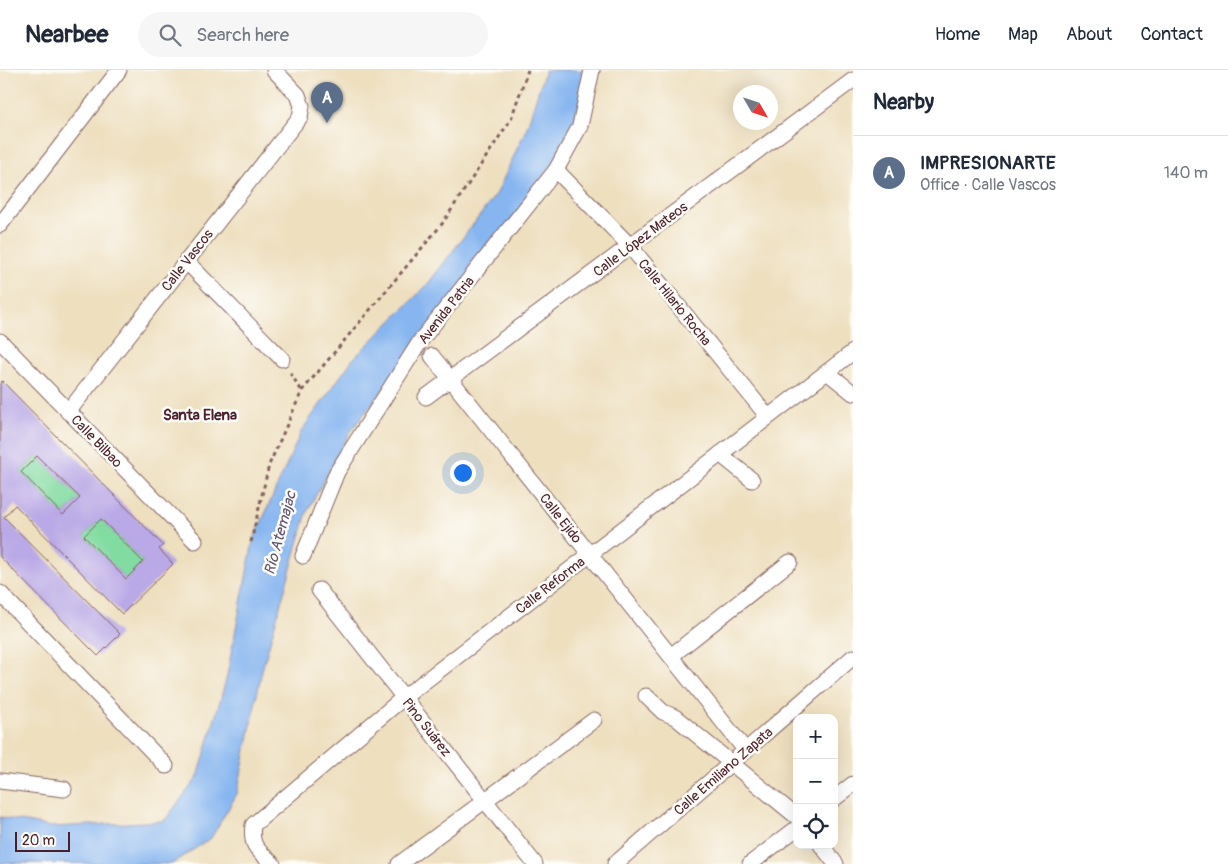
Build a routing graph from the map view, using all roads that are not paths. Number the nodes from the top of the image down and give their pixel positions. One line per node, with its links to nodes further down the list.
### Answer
1 (119, 70): 6 (street)
2 (274, 70): 8 (street, Calle Vascos)
3 (592, 70): 5 (street, Avenida Patria)
4 (853, 80): 7 (street, Calle López Mateos)
5 (556, 170): 7 (street, Calle Hilario Rocha); 23 (street, Avenida Patria)
6 (0, 225)
7 (630, 246): 14 (street, Calle López Mateos); 18 (street, Calle Hilario Rocha)
8 (186, 261): 12 (street); 17 (street, Calle Vascos)
9 (0, 341): 17 (street, Calle Bilbao)
10 (853, 352): 13 (street, Calle Reforma)
11 (432, 356): 14 (street, Calle Ejido)
12 (282, 359)
13 (827, 372): 15 (street); 18 (street, Calle Reforma)
14 (450, 379): 16 (street, Calle López Mateos); 22 (street, Calle Ejido)
15 (853, 393)
16 (426, 397)
17 (68, 412): 21 (street, Calle Bilbao)
18 (768, 417): 19 (street, Calle Reforma)
19 (720, 454): 20 (street); 22 (street, Calle Reforma)
20 (752, 480)
21 (195, 541)
22 (590, 554): 27 (street, Calle Ejido); 30 (street, Calle Reforma)
23 (303, 556)
24 (790, 562): 27 (street)
25 (319, 590): 30 (street, Pino Suárez)
26 (0, 593): 34 (street)
27 (671, 656): 32 (street, Calle Ejido)
28 (853, 657): 32 (street, Calle Emiliano Zapata)
29 (646, 696): 33 (street)
30 (403, 698): 39 (street, Pino Suárez); 43 (street, Calle Reforma)
31 (594, 720): 39 (street)
32 (746, 751): 33 (street, Calle Emiliano Zapata)
33 (731, 764): 40 (street); 46 (street, Calle Emiliano Zapata)
34 (166, 766)
35 (0, 781): 37 (street)
36 (853, 784): 38 (street)
37 (64, 789)
38 (838, 796)
39 (485, 801): 44 (street); 45 (street, Pino Suárez)
40 (793, 815)
41 (793, 831): 47 (street)
42 (824, 849): 48 (street)
43 (274, 864)
44 (399, 864)
45 (535, 864)
46 (615, 864)
47 (750, 864)
48 (836, 864)

